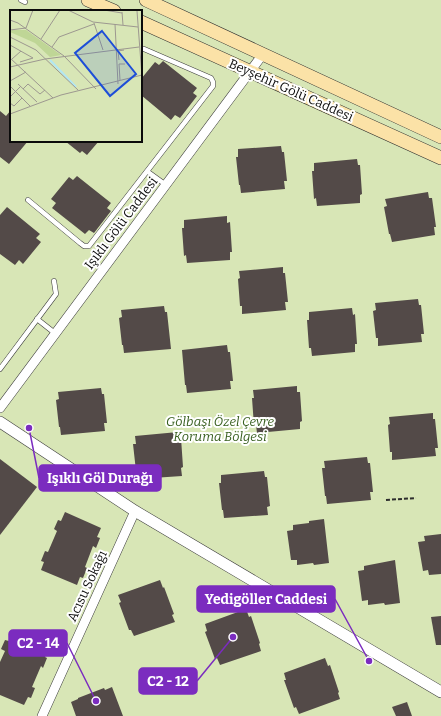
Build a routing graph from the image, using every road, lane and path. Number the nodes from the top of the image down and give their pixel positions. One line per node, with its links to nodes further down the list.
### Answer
1 (88, 0): 3 (main road)
2 (146, 0): 6 (main road)
3 (112, 10)
4 (142, 22): 7 (main road, Beyşehir Gölü Caddesi)
5 (144, 48): 10 (lane)
6 (263, 54): 7 (street, Işıklı Gölü Caddesi); 8 (main road)
7 (250, 72): 9 (main road, Beyşehir Gölü Caddesi); 11 (street, Işıklı Gölü Caddesi)
8 (441, 138)
9 (441, 158)
10 (148, 172): 11 (lane); 12 (lane)
11 (166, 185): 15 (street, Işıklı Gölü Caddesi)
12 (28, 200)
13 (54, 281): 14 (lane)
14 (37, 319): 15 (lane); 16 (lane)
15 (56, 334): 17 (street, Işıklı Gölü Caddesi)
16 (0, 370)
17 (0, 408)
18 (0, 422): 21 (street)
19 (416, 498): 20 (path)
20 (386, 500)
21 (135, 511): 22 (street); 23 (street, Acısu Sokağı)
22 (441, 692)
23 (42, 716)

